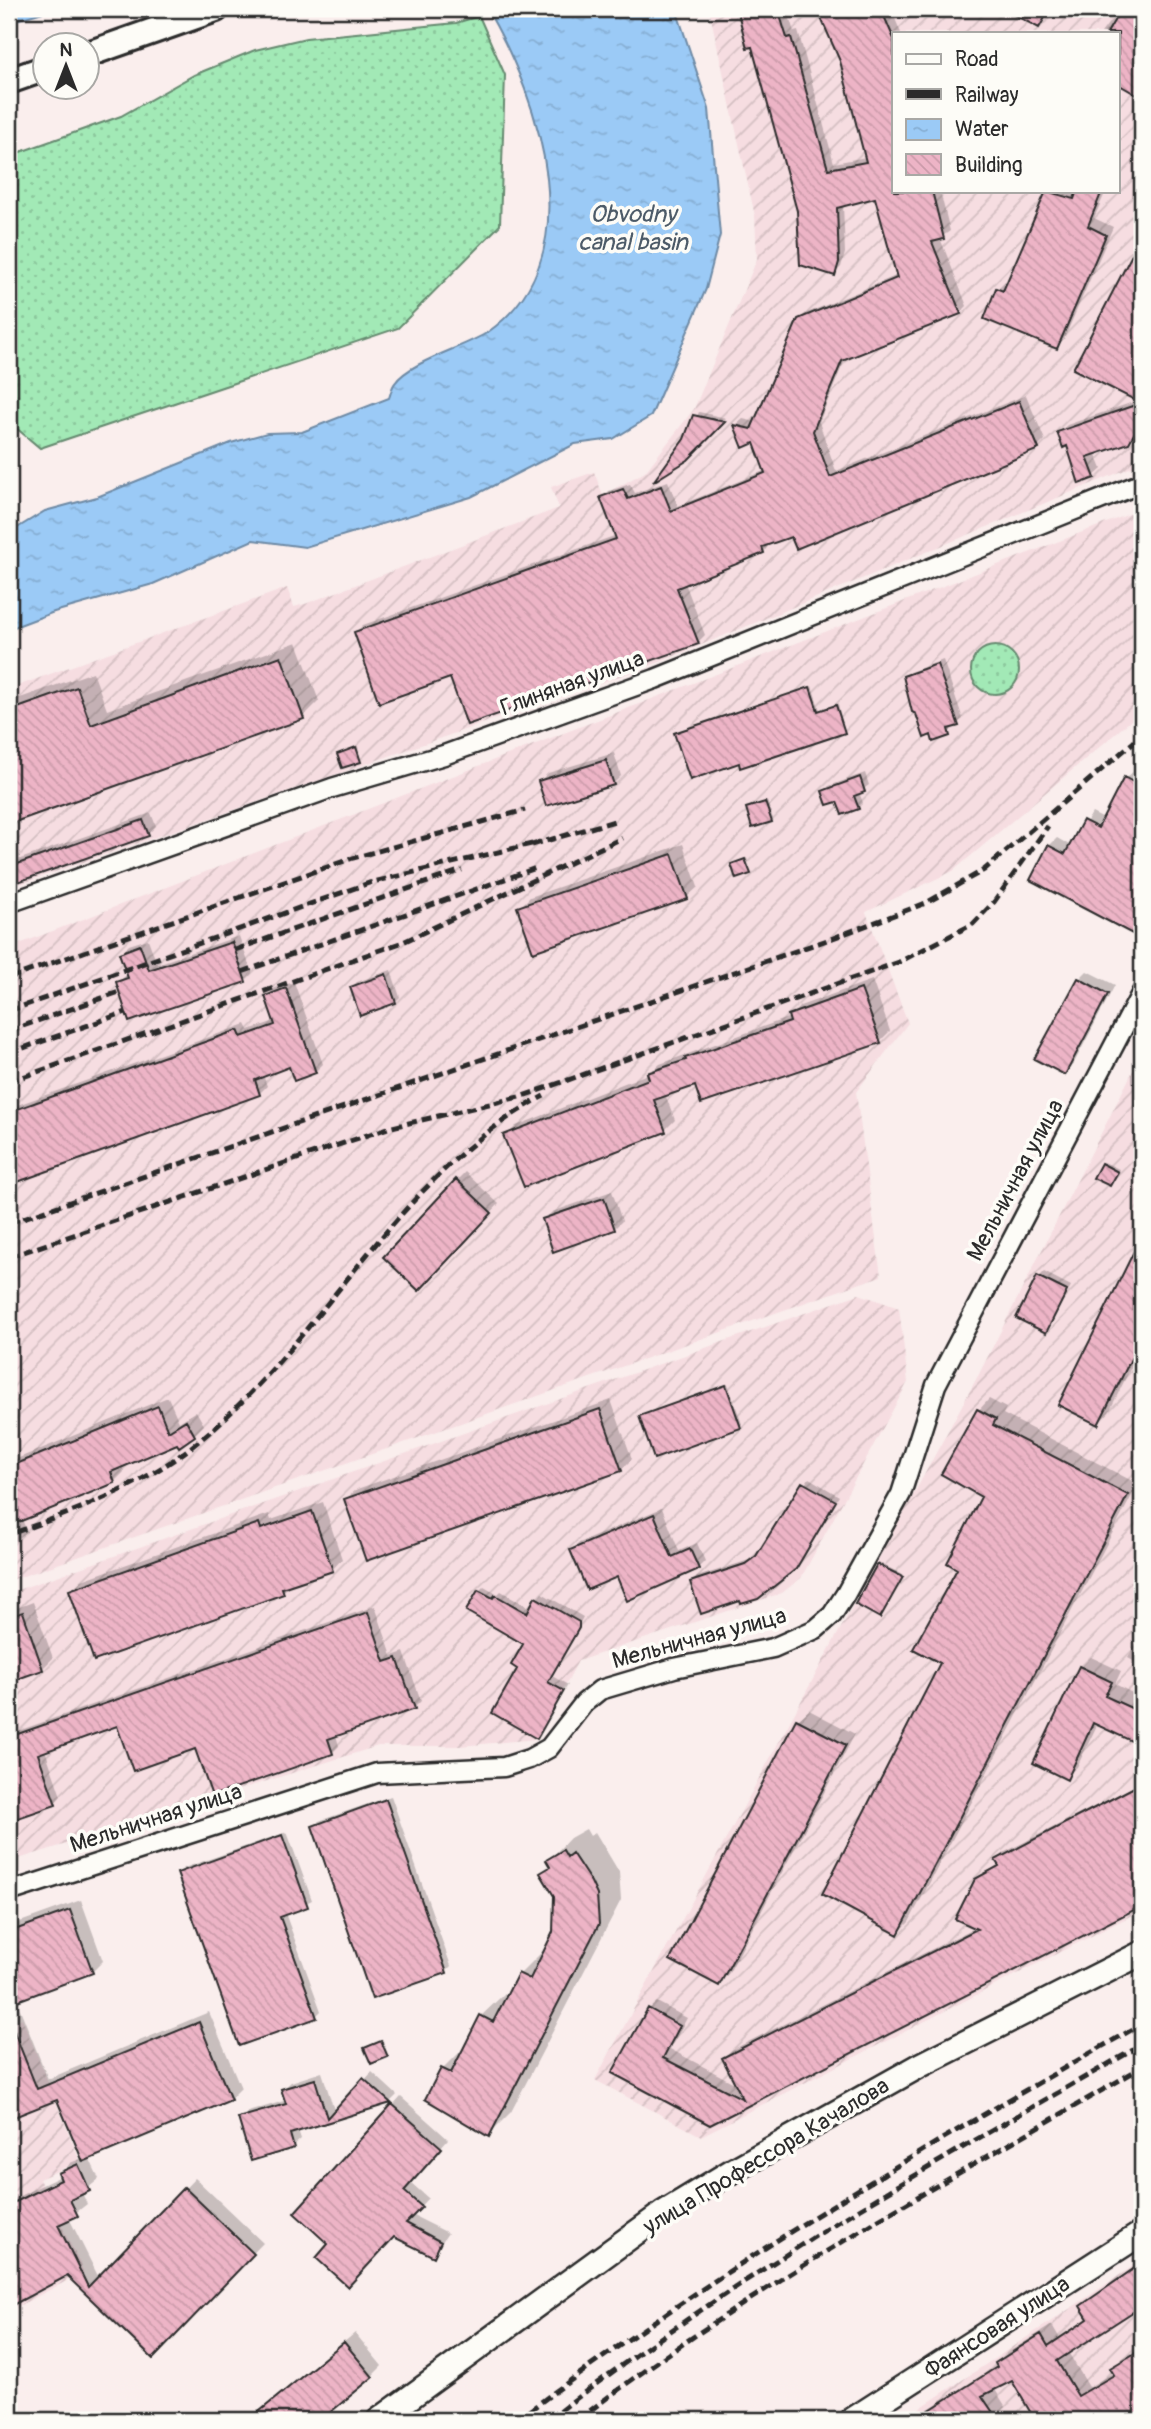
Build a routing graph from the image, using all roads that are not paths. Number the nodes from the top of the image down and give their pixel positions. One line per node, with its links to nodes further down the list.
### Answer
1 (216, 9): 2 (main road)
2 (102, 49)
3 (32, 73): 4 (main road)
4 (9, 81)
5 (1142, 483): 6 (street, Глиняная улица)
6 (9, 903)
7 (1142, 992): 8 (street, Мельничная улица)
8 (9, 1892)
9 (1142, 1953): 11 (street, улица Профессора Качалова)
10 (1142, 2233): 12 (street, Фаянсовая улица)
11 (379, 2420)
12 (852, 2420)

